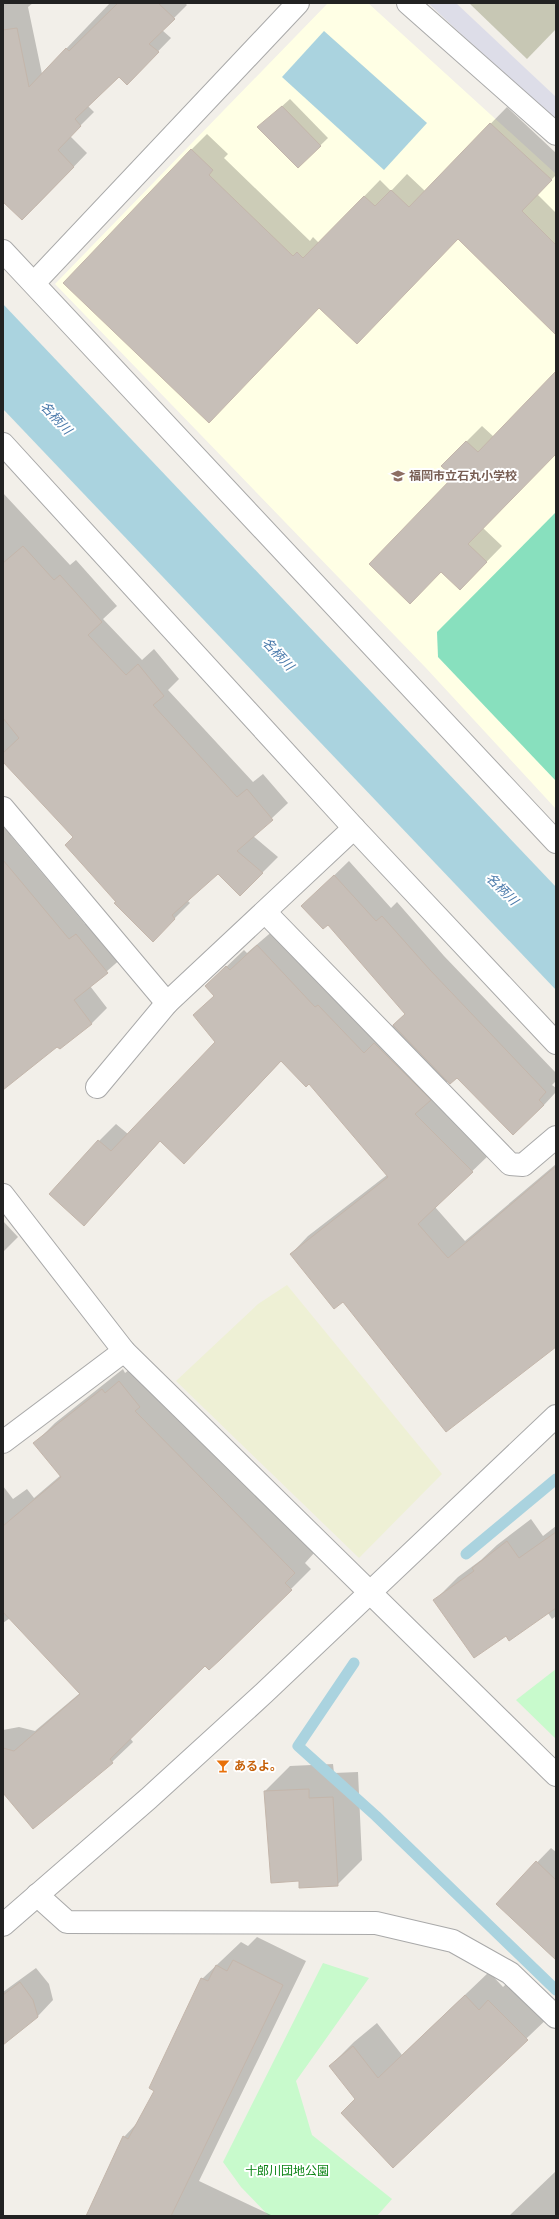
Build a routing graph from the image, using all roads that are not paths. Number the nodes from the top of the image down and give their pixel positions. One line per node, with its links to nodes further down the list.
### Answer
1 (298, 3): 5 (street)
2 (408, 3): 3 (street)
3 (556, 134)
4 (3, 251): 5 (street)
5 (34, 283): 9 (street)
6 (3, 444): 8 (street)
7 (3, 808): 11 (street)
8 (354, 828): 10 (street); 12 (street)
9 (556, 842)
10 (265, 912): 11 (street); 14 (street)
11 (167, 1003): 13 (street)
12 (556, 1043)
13 (97, 1087)
14 (556, 1137)
15 (3, 1195): 16 (street)
16 (124, 1351): 18 (street); 19 (street)
17 (556, 1416): 19 (street)
18 (3, 1442)
19 (371, 1592): 20 (street); 21 (street)
20 (556, 1775)
21 (38, 1895): 22 (street); 23 (street)
22 (3, 1925)
23 (556, 2017)

